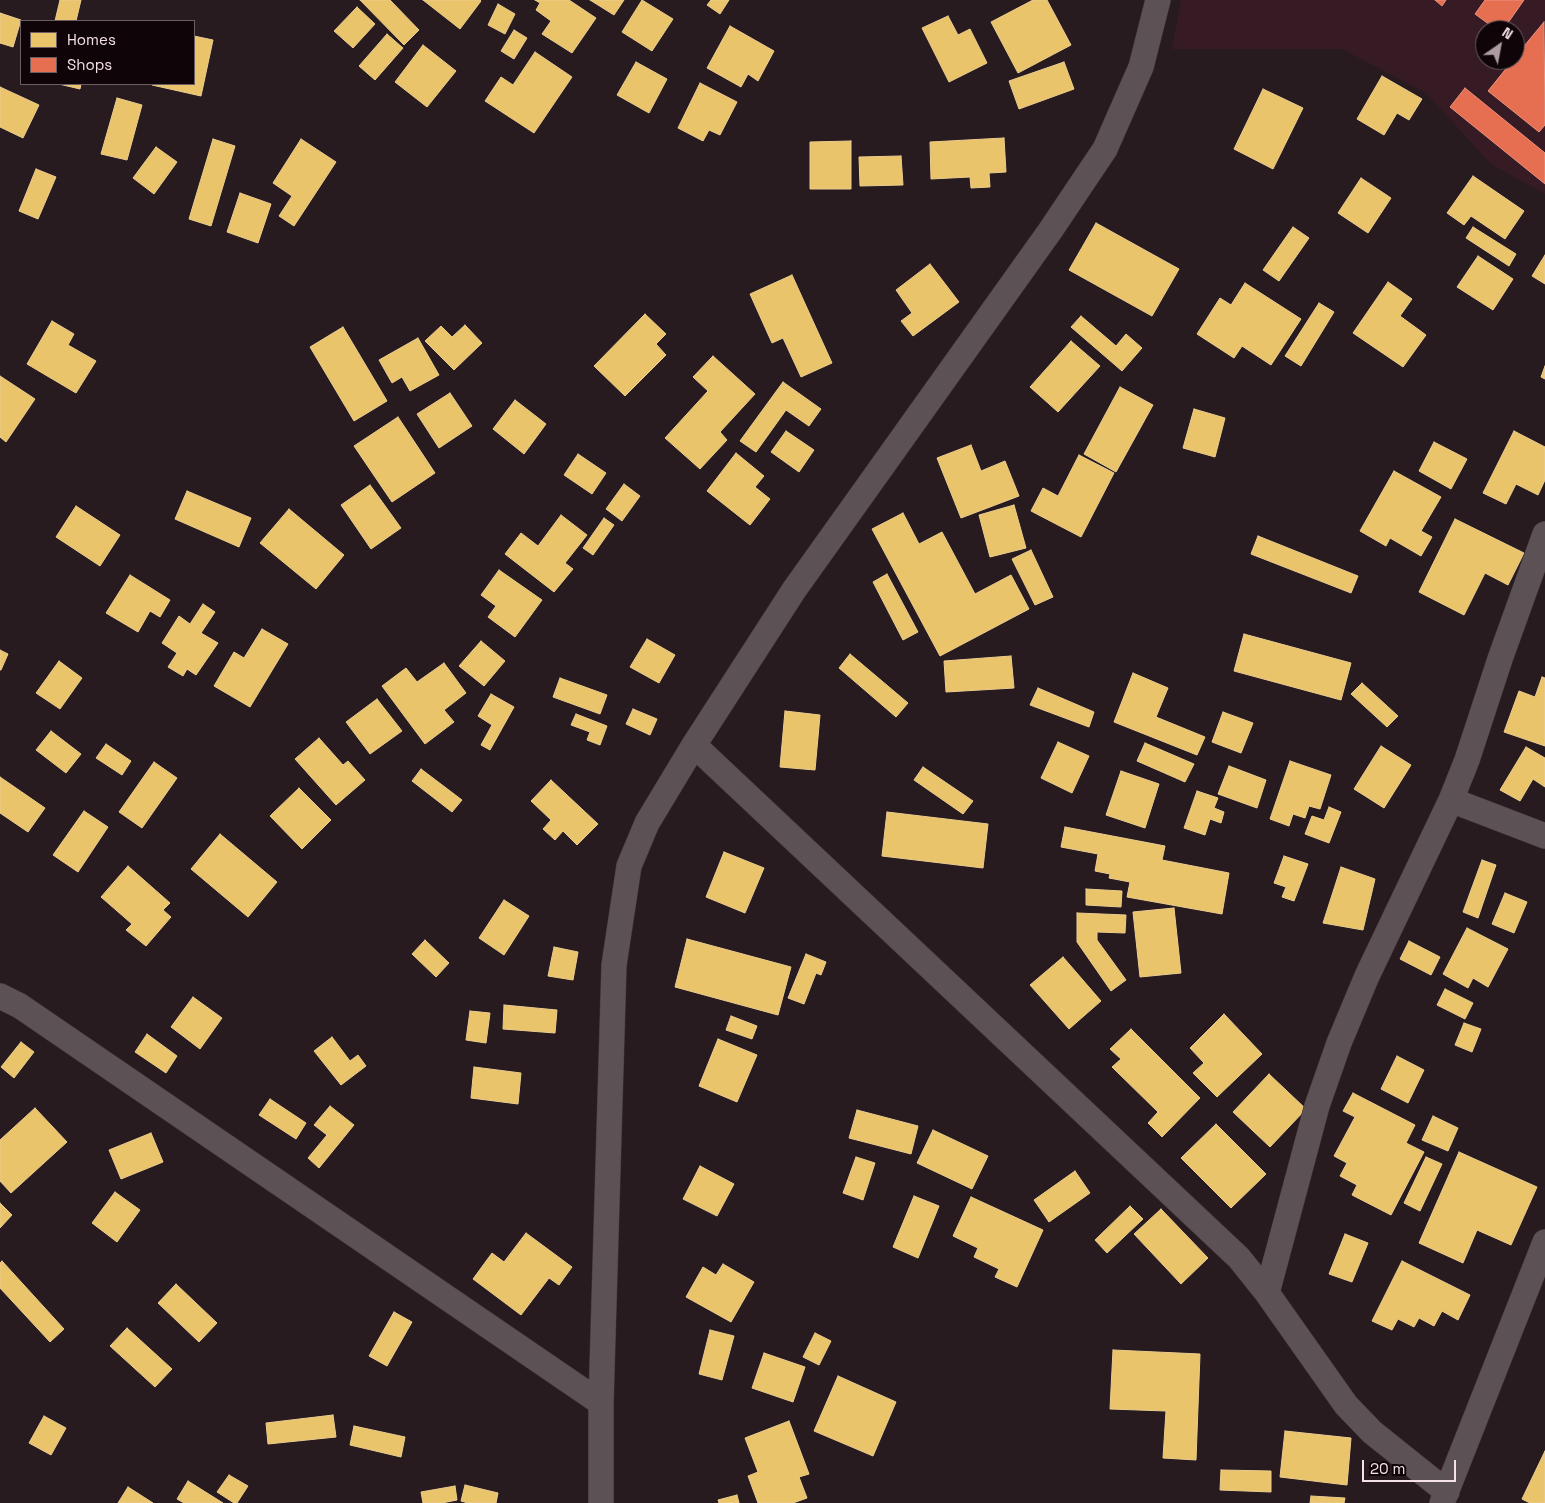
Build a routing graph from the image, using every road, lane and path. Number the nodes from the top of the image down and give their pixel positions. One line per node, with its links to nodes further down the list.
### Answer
1 (1158, 0): 3 (street)
2 (1545, 534): 4 (street)
3 (694, 745): 8 (street); 9 (street)
4 (1451, 800): 5 (street); 8 (street)
5 (1545, 836)
6 (0, 996): 9 (street)
7 (1545, 1242): 10 (street)
8 (1267, 1294): 10 (street)
9 (601, 1403): 11 (street)
10 (1445, 1497)
11 (602, 1503)

